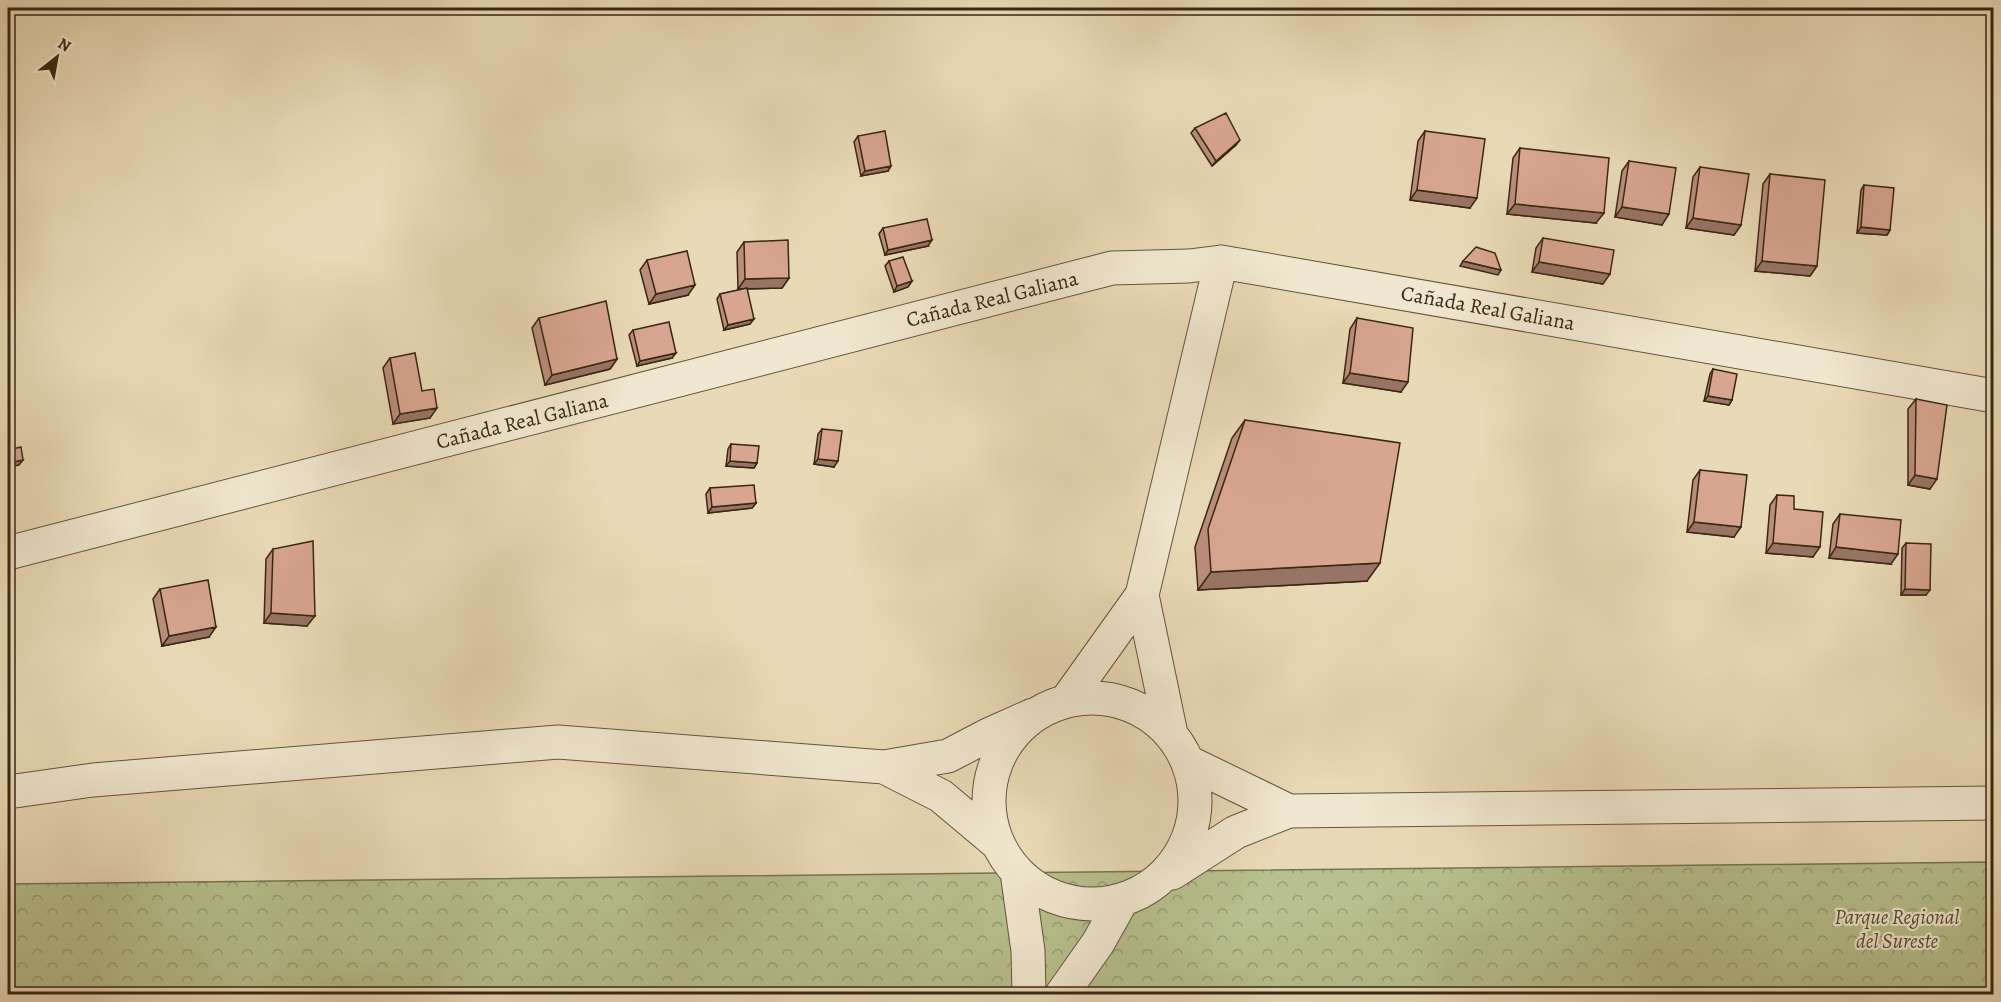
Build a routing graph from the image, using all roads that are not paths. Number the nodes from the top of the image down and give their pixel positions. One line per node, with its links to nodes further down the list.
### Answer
1 (1221, 262): 2 (street, Cañada Real Galiana); 3 (street, Cañada Real Galiana); 4 (street)
2 (1994, 396)
3 (8, 553)
4 (1142, 595): 5 (street); 7 (street)
5 (1067, 700): 6 (street); 7 (street)
6 (1033, 715): 9 (street); 16 (street)
7 (1171, 734): 8 (street)
8 (1188, 762): 15 (street); 18 (street)
9 (884, 767): 11 (street); 16 (street)
10 (8, 768): 11 (street)
11 (93, 780): 12 (street); 13 (street)
12 (8, 782)
13 (8, 792)
14 (1994, 803): 15 (street)
15 (1289, 811): 18 (street)
16 (997, 843): 17 (street)
17 (1017, 872): 19 (street); 20 (street)
18 (1152, 885): 19 (street)
19 (1122, 900): 21 (street)
20 (1029, 994)
21 (1062, 994)

